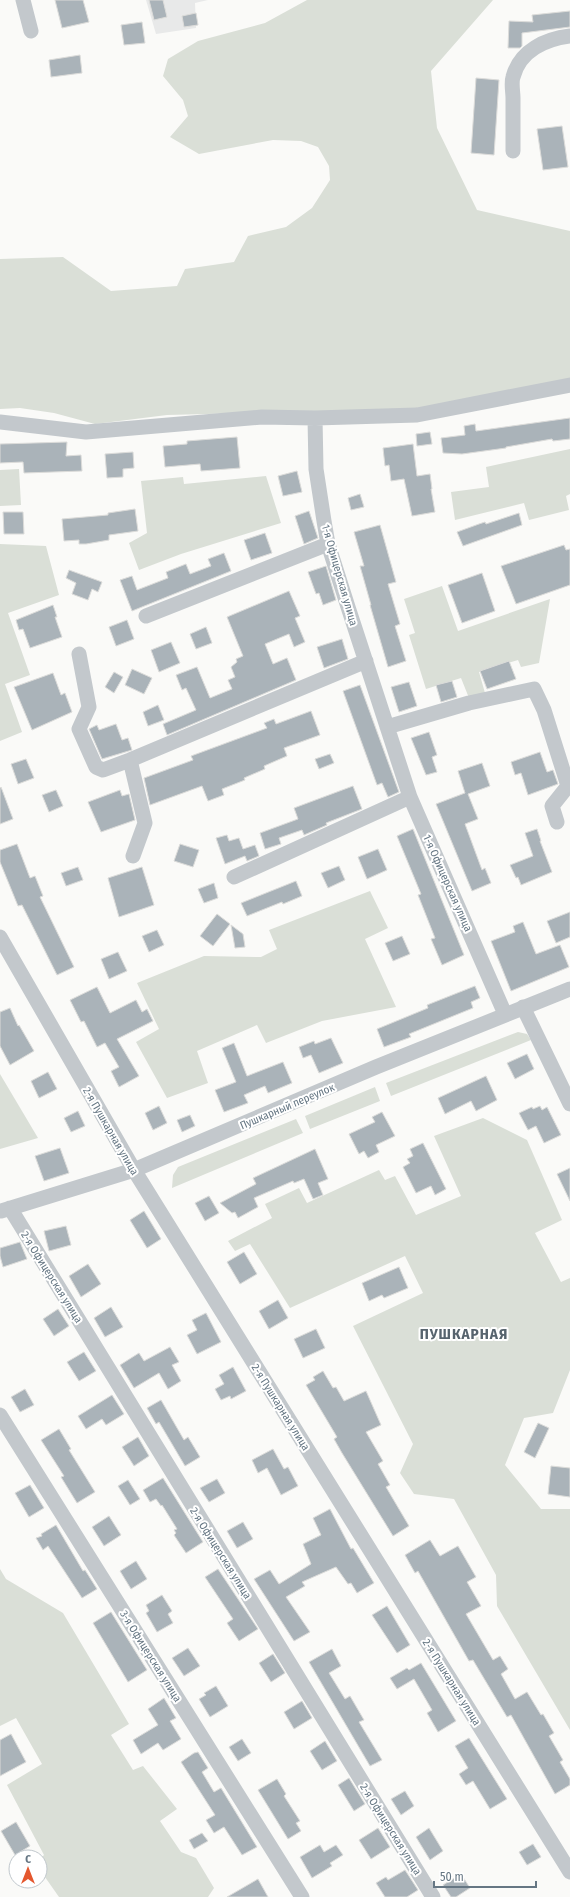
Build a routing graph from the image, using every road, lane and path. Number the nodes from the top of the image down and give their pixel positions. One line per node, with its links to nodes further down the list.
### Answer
1 (23, 0): 2 (street)
2 (31, 31)
3 (570, 36): 4 (street)
4 (513, 152)
5 (570, 385): 6 (street)
6 (315, 418): 7 (street); 8 (street, 1-я Офицерская улица)
7 (0, 422)
8 (328, 544): 9 (street); 11 (street, 1-я Офицерская улица)
9 (146, 616)
10 (79, 654): 13 (street)
11 (366, 661): 12 (street, 1-я Офицерская улица); 13 (street)
12 (387, 727): 14 (street); 15 (street, 1-я Офицерская улица)
13 (130, 760): 17 (street)
14 (569, 787): 16 (street)
15 (410, 797): 18 (street); 22 (street, 1-я Офицерская улица)
16 (557, 822)
17 (133, 856)
18 (234, 877)
19 (0, 937): 24 (street, 2-я Пушкарная улица)
20 (570, 989): 21 (street, Пушкарный переулок)
21 (523, 1007): 22 (street, Пушкарный переулок); 23 (street)
22 (505, 1014): 24 (street, Пушкарный переулок)
23 (570, 1104)
24 (134, 1170): 25 (street, Пушкарный переулок); 27 (street, 2-я Пушкарная улица)
25 (5, 1210): 29 (street, 2-я Офицерская улица)
26 (0, 1415): 28 (street, 3-я Офицерская улица)
27 (570, 1872)
28 (302, 1897)
29 (433, 1897)

